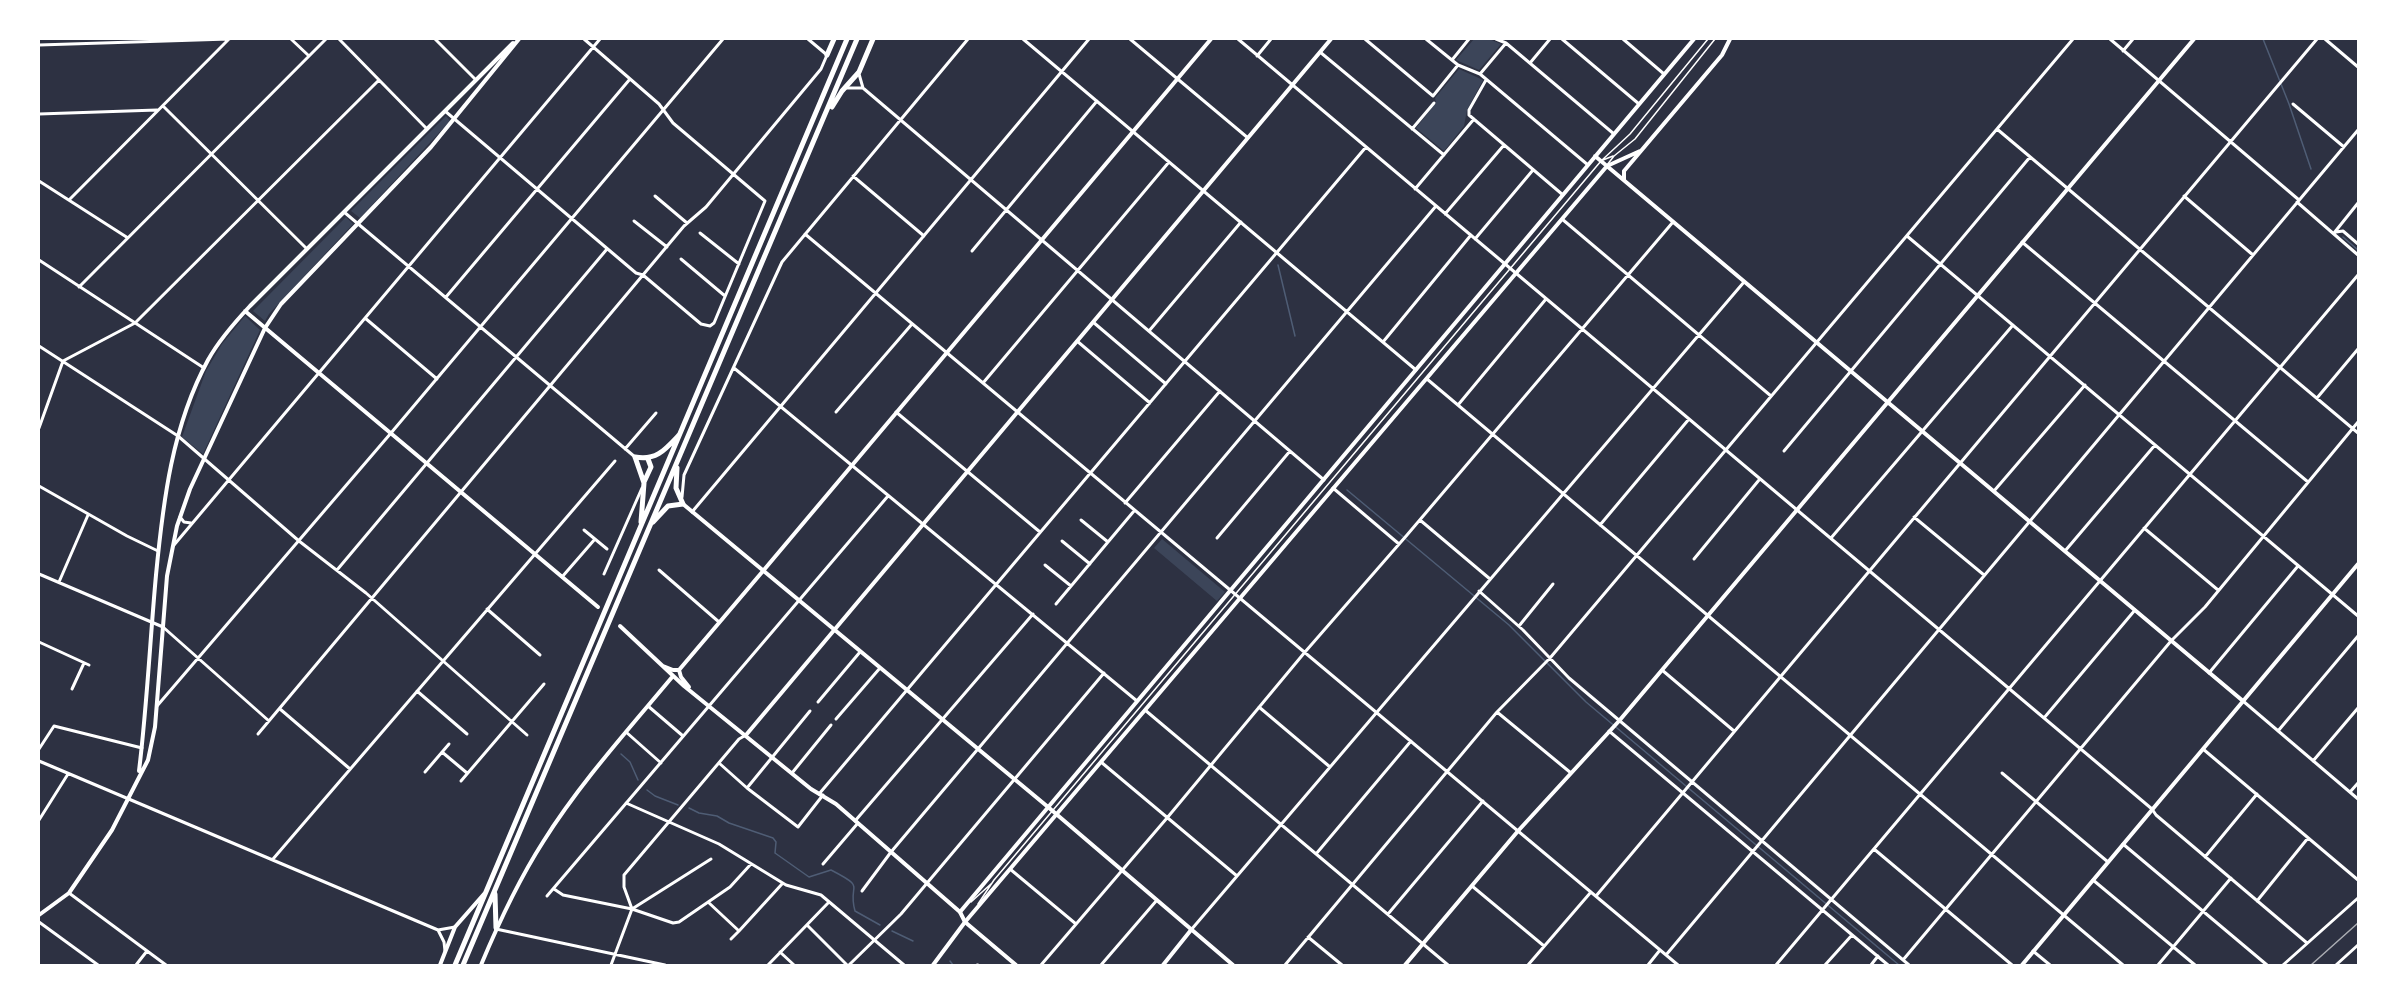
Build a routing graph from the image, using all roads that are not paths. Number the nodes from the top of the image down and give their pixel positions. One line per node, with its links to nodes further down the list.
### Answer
1 (229, 39): 39 (street); 70 (street)
2 (291, 39): 47 (street)
3 (326, 39): 47 (street)
4 (339, 39): 60 (street)
5 (435, 39): 61 (street)
6 (518, 39): 61 (main road); 75 (main road)
7 (584, 39): 43 (street)
8 (600, 39): 43 (street)
9 (723, 39): 73 (street)
10 (808, 39): 46 (street)
11 (834, 39): 46 (highway)
12 (847, 39): 225 (highway)
13 (857, 39): 78 (highway)
14 (873, 39): 53 (highway)
15 (968, 39): 77 (street)
16 (1023, 39): 54 (street)
17 (1089, 39): 54 (street)
18 (1130, 39): 58 (street)
19 (1211, 39): 58 (main road)
20 (1238, 39): 48 (street)
21 (1271, 39): 48 (street)
22 (1331, 39): 44 (main road)
23 (1365, 39): 51 (street)
24 (1426, 39): 49 (street)
25 (1470, 39): 49 (street)
26 (1496, 39): 41 (street)
27 (1550, 39): 50 (street)
28 (1562, 39): 68 (street)
29 (1623, 39): 56 (street)
30 (1694, 39): 56 (main road)
31 (1708, 39): 97 (lane)
32 (1729, 39): 90 (main road)
33 (2073, 39): 81 (street)
34 (2110, 39): 45 (street)
35 (2133, 39): 45 (street)
36 (2194, 39): 62 (main road)
37 (2317, 39): 86 (street)
38 (2325, 39): 52 (street)
39 (195, 40): 42 (street)
40 (1715, 40): 94 (lane)
41 (1506, 44): 50 (street); 55 (street)
42 (39, 45)
43 (593, 46): 57 (street); 95 (street)
44 (1320, 51): 63 (main road); 80 (street)
45 (2123, 51): 62 (street)
46 (827, 55): 102 (street)
47 (309, 56): 91 (street)
48 (1257, 56): 63 (street)
49 (1452, 60): 51 (street)
50 (1530, 63): 84 (street)
51 (1458, 65): 55 (street)
52 (2358, 67)
53 (859, 72): 64 (highway); 65 (street)
54 (1062, 72): 66 (street); 104 (street)
55 (1480, 74): 59 (street)
56 (1664, 74): 68 (main road)
57 (630, 79): 73 (street); 108 (street)
58 (1177, 79): 83 (main road); 85 (street)
59 (1487, 79): 76 (street); 99 (street)
60 (379, 80): 79 (street); 115 (street)
61 (476, 80): 72 (main road)
62 (2158, 81): 86 (street); 107 (main road)
63 (1292, 85): 85 (main road); 88 (street)
64 (844, 88): 65 (street); 78 (highway)
65 (863, 88): 77 (street)
66 (1097, 101): 83 (street); 119 (street)
67 (1434, 103): 80 (street)
68 (1639, 104): 84 (main road)
69 (2293, 104): 89 (street)
70 (163, 106): 71 (street); 91 (street)
71 (158, 110): 74 (street); 114 (street)
72 (445, 111): 75 (street); 79 (main road)
73 (662, 111): 102 (street); 122 (street)
74 (39, 114)
75 (455, 119): 95 (street); 127 (main road)
76 (1474, 119): 87 (street); 92 (street)
77 (900, 120): 103 (street); 104 (street)
78 (820, 127): 239 (highway)
79 (427, 129): 120 (main road)
80 (1412, 129): 92 (street)
81 (1997, 129): 96 (street); 134 (street)
82 (2358, 130): 89 (street)
83 (1133, 132): 98 (street); 137 (main road)
84 (1614, 134): 93 (main road)
85 (1248, 138): 110 (main road)
86 (2230, 142): 113 (street); 116 (street)
87 (1504, 145): 101 (street); 121 (street)
88 (1366, 147): 109 (street); 145 (street)
89 (2344, 147): 116 (street)
90 (1640, 151): 100 (main road); 105 (main road)
91 (212, 154): 115 (street); 135 (street)
92 (1443, 155): 109 (street)
93 (1595, 156): 97 (main road); 99 (main road)
94 (1614, 156): 97 (lane); 100 (lane)
95 (500, 157): 108 (street); 153 (street)
96 (2030, 157): 107 (street); 152 (street)
97 (1601, 161): 100 (main road); 154 (lane)
98 (1169, 162): 110 (street); 155 (street)
99 (1588, 165): 111 (main road)
100 (1606, 166): 105 (main road); 123 (main road)
101 (1533, 170): 111 (street); 136 (street)
102 (733, 175): 128 (street); 150 (street)
103 (854, 176): 131 (street); 133 (street)
104 (971, 180): 119 (street); 133 (street)
105 (1624, 180): 126 (main road)
106 (39, 181): 114 (street)
107 (2066, 188): 138 (main road); 143 (street)
108 (537, 189): 122 (street); 165 (street)
109 (1415, 189): 118 (street)
110 (1203, 191): 125 (street); 166 (main road)
111 (1563, 195): 151 (main road)
112 (654, 196): 128 (street)
113 (2184, 196): 143 (street); 146 (street)
114 (69, 200): 135 (street)
115 (258, 200): 141 (street); 174 (street)
116 (2298, 201): 130 (street); 146 (street)
117 (2358, 203): 130 (street)
118 (1436, 206): 121 (street); 171 (street)
119 (1006, 210): 137 (street); 144 (street)
120 (344, 212): 127 (street); 141 (main road)
121 (1445, 214): 132 (street)
122 (572, 218): 142 (street); 177 (street)
123 (1562, 219): 156 (main road); 157 (street)
124 (634, 221): 140 (street)
125 (1241, 222): 145 (street); 180 (street)
126 (1673, 222): 157 (street); 160 (main road)
127 (358, 223): 153 (street); 178 (main road)
128 (687, 223): 140 (street)
129 (700, 232): 150 (street)
130 (2334, 233): 139 (street); 147 (street)
131 (805, 234): 162 (street); 194 (street)
132 (1471, 235): 136 (street); 183 (street)
133 (924, 236): 162 (street)
134 (1907, 236): 152 (street); 184 (street)
135 (128, 238): 161 (street)
136 (1475, 239): 151 (street)
137 (1042, 240): 155 (street); 187 (main road)
138 (2021, 241): 163 (main road); 168 (street)
139 (2358, 244)
140 (667, 247): 158 (street)
141 (308, 249): 170 (main road)
142 (607, 249): 158 (street); 189 (street)
143 (2140, 250): 168 (street); 169 (street)
144 (972, 251)
145 (1277, 253): 171 (street); 192 (street)
146 (2253, 255): 169 (street)
147 (2358, 255)
148 (39, 260): 161 (street)
149 (681, 260): 164 (street)
150 (739, 264): 164 (street)
151 (1505, 264): 154 (street); 196 (main road)
152 (1942, 265): 163 (street); 198 (street)
153 (408, 266): 165 (street); 172 (street)
154 (1510, 268): 156 (street); 314 (lane)
155 (1078, 271): 166 (street); 201 (street)
156 (1516, 273): 167 (street); 199 (main road)
157 (1627, 274): 179 (street); 181 (street)
158 (643, 275): 164 (street); 203 (street)
159 (2358, 275): 195 (street)
160 (1744, 282): 181 (street); 184 (main road)
161 (79, 286): 174 (street)
162 (876, 293): 175 (street); 212 (street)
163 (1977, 294): 176 (street); 209 (main road)
164 (725, 296)
165 (446, 297): 177 (street)
166 (1112, 299): 173 (main road); 180 (street)
167 (1546, 299): 179 (street); 211 (street)
168 (2094, 302): 188 (street); 191 (street)
169 (2209, 308): 191 (street); 195 (street)
170 (245, 311): 178 (main road); 193 (main road)
171 (1347, 312): 183 (street); 219 (street)
172 (364, 318): 197 (street); 200 (street)
173 (1093, 322): 182 (main road); 202 (street)
174 (135, 323): 190 (street); 193 (street)
175 (912, 324): 187 (street); 213 (street)
176 (2013, 325): 188 (street); 224 (street)
177 (481, 327): 189 (street); 200 (street)
178 (266, 328): 197 (main road); 236 (main road)
179 (1581, 328): 205 (street); 228 (street)
180 (1149, 331): 192 (street)
181 (1698, 334): 205 (street); 207 (street)
182 (1077, 341): 210 (street); 215 (main road)
183 (1383, 342): 196 (street)
184 (1816, 342): 198 (main road); 207 (street)
185 (39, 346): 190 (street)
186 (2358, 349): 208 (street)
187 (946, 353): 201 (street); 214 (main road)
188 (2049, 356): 204 (street); 241 (street)
189 (516, 357): 203 (street); 240 (street)
190 (63, 361): 222 (street); 229 (street)
191 (2164, 361): 217 (street); 220 (street)
192 (1185, 362): 202 (street); 206 (street)
193 (204, 368): 229 (main road)
194 (734, 368): 212 (street); 259 (street)
195 (2280, 368): 208 (street); 220 (street)
196 (1416, 370): 249 (main road)
197 (318, 372): 226 (main road); 248 (street)
198 (1851, 372): 209 (main road); 234 (street)
199 (1426, 378): 211 (street); 253 (main road)
200 (437, 379): 226 (street)
201 (983, 384): 215 (street)
202 (1166, 384): 210 (street)
203 (550, 386): 231 (street); 255 (street)
204 (2085, 386): 217 (street); 254 (street)
205 (1653, 389): 218 (street); 256 (street)
206 (1220, 391): 219 (street); 258 (street)
207 (1771, 396): 232 (street)
208 (2316, 398): 223 (street)
209 (1887, 402): 224 (main road); 260 (main road)
210 (1150, 403): 245 (street)
211 (1458, 405): 228 (street)
212 (781, 406): 242 (street); 262 (street)
213 (836, 412)
214 (896, 412): 242 (main road); 244 (street)
215 (1017, 412): 244 (main road); 245 (street)
216 (656, 413): 231 (street)
217 (2119, 414): 230 (street); 268 (street)
218 (1689, 419): 232 (street); 272 (street)
219 (1255, 421): 233 (street); 277 (street)
220 (2235, 421): 246 (street); 251 (street)
221 (2358, 422): 223 (street)
222 (39, 428)
223 (2353, 429): 227 (street); 251 (street)
224 (1922, 431): 241 (main road); 280 (street)
225 (682, 432): 237 (highway); 275 (highway)
226 (391, 433): 240 (main road); 282 (street)
227 (2358, 433)
228 (1492, 434): 256 (street); 267 (street)
229 (178, 436): 236 (street); 288 (main road)
230 (2155, 445): 246 (street); 289 (street)
231 (625, 449): 235 (street)
232 (1725, 450): 247 (street); 291 (street)
233 (1290, 451): 249 (street); 279 (street)
234 (1784, 451)
235 (635, 457): 237 (highway); 243 (highway)
236 (204, 459): 248 (street); 264 (main road)
237 (648, 459): 243 (highway); 250 (highway)
238 (615, 461): 290 (street)
239 (677, 461): 259 (highway); 270 (highway)
240 (426, 463): 255 (main road); 297 (street)
241 (1959, 463): 254 (main road); 265 (street)
242 (852, 465): 257 (street); 299 (main road)
243 (641, 471): 250 (highway)
244 (967, 472): 271 (main road); 276 (street)
245 (1090, 474): 258 (street); 276 (street)
246 (2190, 474): 273 (street); 278 (street)
247 (1760, 479): 260 (street); 292 (street)
248 (228, 480): 269 (street); 282 (street)
249 (1324, 480): 312 (main road)
250 (644, 483): 275 (highway); 302 (street)
251 (2308, 483): 278 (street)
252 (39, 486): 263 (street)
253 (1334, 488): 285 (street); 316 (main road)
254 (1993, 491): 268 (main road)
255 (461, 492): 290 (main road); 317 (street)
256 (1564, 494): 272 (street); 305 (street)
257 (888, 496): 271 (street); 318 (street)
258 (1125, 503): 261 (street)
259 (683, 504): 262 (main road); 270 (highway)
260 (1796, 510): 280 (street); 324 (main road)
261 (1134, 511): 277 (street); 284 (street)
262 (692, 512): 299 (main road)
263 (88, 515): 288 (street); 307 (street)
264 (180, 517): 269 (street); 286 (main road)
265 (1914, 517): 300 (street); 303 (street)
266 (1081, 520): 284 (street)
267 (1420, 520): 285 (street); 305 (street)
268 (2029, 522): 289 (main road); 303 (street)
269 (191, 523): 286 (street)
270 (650, 525): 463 (highway)
271 (923, 525): 308 (street); 332 (main road)
272 (1600, 525): 291 (street)
273 (2144, 528): 306 (street); 311 (street)
274 (584, 530): 281 (street)
275 (639, 532): 462 (highway)
276 (1040, 532): 308 (street)
277 (1160, 533): 312 (street); 336 (street)
278 (2263, 536): 296 (street); 311 (street)
279 (1217, 538)
280 (1830, 538): 300 (street)
281 (595, 539): 287 (street); 304 (street)
282 (299, 541): 297 (street); 340 (street)
283 (1062, 541): 293 (street)
284 (1108, 542): 293 (street)
285 (1401, 542): 337 (street)
286 (172, 548): 330 (main road)
287 (607, 549)
288 (158, 551): 327 (main road)
289 (2064, 551): 306 (main road)
290 (535, 554): 304 (main road); 321 (street)
291 (1636, 555): 324 (street); 341 (street)
292 (1694, 559)
293 (1090, 564): 310 (street)
294 (2358, 564): 315 (main road)
295 (1045, 565): 310 (street)
296 (2298, 566): 315 (street); 347 (street)
297 (337, 570): 317 (street)
298 (659, 570): 326 (street)
299 (763, 571): 318 (main road); 326 (main road)
300 (1869, 571): 331 (street); 350 (street)
301 (39, 574): 307 (street)
302 (604, 574)
303 (1984, 575): 331 (street)
304 (562, 577): 320 (main road)
305 (1490, 579): 313 (street)
306 (2100, 581): 322 (main road); 353 (street)
307 (59, 583): 327 (street)
308 (997, 584): 323 (street); 354 (street)
309 (1553, 584): 329 (street)
310 (1071, 586): 319 (street)
311 (2218, 590): 334 (street)
312 (1230, 591): 314 (street); 357 (main road)
313 (1478, 593): 329 (street); 368 (street)
314 (1235, 594): 316 (street); 429 (lane)
315 (2332, 594): 325 (street); 358 (main road)
316 (1240, 598): 337 (street); 366 (main road)
317 (372, 599): 342 (street); 364 (street)
318 (799, 600): 332 (main road); 360 (street)
319 (1056, 604)
320 (598, 607)
321 (487, 609): 339 (street); 342 (street)
322 (2134, 610): 334 (main road); 371 (street)
323 (1033, 614): 336 (street); 372 (street)
324 (1708, 615): 346 (main road); 350 (street)
325 (2358, 616)
326 (719, 622): 345 (main road)
327 (152, 623): 330 (street); 389 (main road)
328 (620, 626): 343 (main road)
329 (1519, 626): 341 (street)
330 (163, 627): 340 (street); 361 (main road)
331 (1939, 629): 353 (street); 385 (street)
332 (834, 630): 338 (main road); 384 (main road)
333 (2358, 636): 379 (street)
334 (2171, 641): 347 (main road); 393 (street)
335 (39, 642): 352 (street)
336 (1068, 643): 348 (street); 392 (street)
337 (1305, 651): 363 (street); 368 (street)
338 (860, 652): 344 (main road); 359 (street)
339 (540, 655)
340 (198, 658): 361 (street); 373 (street)
341 (1550, 658): 369 (street); 374 (street)
342 (442, 662): 355 (street); 375 (street)
343 (662, 665): 345 (main road); 349 (main road)
344 (880, 668): 354 (main road); 370 (street)
345 (679, 670): 356 (main road)
346 (1662, 670): 374 (main road); 378 (street)
347 (2209, 673): 358 (main road)
348 (1104, 674): 357 (street); 412 (street)
349 (673, 676): 356 (main road); 362 (main road)
350 (1780, 676): 378 (street); 385 (street)
351 (544, 684): 375 (street)
352 (72, 689)
353 (2009, 689): 371 (street); 420 (street)
354 (907, 690): 372 (main road); 419 (street)
355 (417, 691): 382 (street); 403 (street)
356 (692, 691): 360 (main road)
357 (1137, 701): 427 (main road)
358 (2243, 701): 379 (street); 390 (main road)
359 (818, 702)
360 (710, 705): 384 (main road); 386 (street)
361 (157, 706): 411 (main road)
362 (648, 706): 380 (main road); 386 (street)
363 (1259, 707): 401 (street); 402 (street)
364 (280, 708): 373 (street); 403 (street)
365 (2358, 708): 397 (street)
366 (1145, 710): 399 (main road); 401 (street)
367 (810, 711): 395 (street)
368 (1377, 712): 387 (street); 402 (street)
369 (1497, 712): 404 (street); 408 (street)
370 (836, 718)
371 (2044, 718): 393 (street)
372 (942, 720): 392 (main road); 433 (street)
373 (269, 721): 381 (street)
374 (1619, 721): 377 (main road); 414 (street)
375 (512, 722): 383 (street); 406 (street)
376 (831, 725): 407 (street)
377 (1609, 731): 408 (main road); 418 (street)
378 (1735, 731): 414 (street)
379 (2278, 731): 397 (street)
380 (626, 732): 398 (street); 488 (main road)
381 (258, 734)
382 (467, 734)
383 (527, 735)
384 (746, 735): 395 (main road); 400 (street)
385 (1850, 735): 420 (street); 437 (street)
386 (683, 736): 398 (street)
387 (1411, 741): 404 (street); 442 (street)
388 (449, 744): 394 (street)
389 (142, 748): 391 (street); 411 (main road)
390 (2203, 748): 421 (street); 428 (main road)
391 (39, 749)
392 (978, 749): 412 (main road); 441 (street)
393 (2081, 749): 425 (street); 428 (street)
394 (442, 752): 405 (street); 406 (street)
395 (772, 757): 407 (main road); 416 (street)
396 (39, 761): 410 (street)
397 (2313, 761): 417 (street)
398 (661, 762): 426 (street)
399 (1101, 762): 429 (main road); 430 (street)
400 (719, 763): 416 (street); 432 (street)
401 (1211, 766): 430 (street); 434 (street)
402 (1330, 767): 434 (street)
403 (350, 769): 445 (street)
404 (1447, 771): 424 (street); 459 (street)
405 (425, 772)
406 (467, 773): 413 (street)
407 (792, 773): 419 (main road)
408 (1571, 773): 435 (main road)
409 (2002, 773): 425 (street)
410 (68, 774): 423 (street); 431 (street)
411 (139, 775): 423 (main road)
412 (1015, 779): 427 (main road); 457 (street)
413 (461, 781)
414 (1692, 782): 418 (street); 437 (street)
415 (2358, 783): 417 (street)
416 (747, 788): 419 (street)
417 (2350, 792): 422 (street)
418 (1683, 793): 440 (street); 468 (street)
419 (821, 794): 433 (main road)
420 (1920, 794): 439 (street); 443 (street)
421 (2257, 794): 436 (street); 444 (street)
422 (2358, 798)
423 (128, 800): 445 (street); 466 (main road)
424 (1483, 801): 435 (street); 480 (street)
425 (2036, 802): 443 (street); 447 (street)
426 (626, 803): 432 (street); 461 (street)
427 (1048, 807): 429 (main road); 479 (main road)
428 (2152, 809): 438 (main road); 444 (street)
429 (1054, 814): 450 (main road); 451 (main road); 454 (lane)
430 (1167, 818): 451 (street); 452 (street)
431 (39, 820)
432 (669, 822): 448 (street); 475 (street)
433 (856, 822): 441 (main road); 449 (street)
434 (1281, 825): 442 (street); 452 (street)
435 (1518, 831): 460 (main road); 465 (street)
436 (2308, 838): 456 (street); 472 (street)
437 (1761, 840): 440 (street); 470 (street)
438 (2123, 844): 447 (main road); 478 (street)
439 (1874, 849): 470 (street); 476 (street)
440 (1752, 851): 477 (street); 507 (street)
441 (891, 852): 457 (main road); 464 (street)
442 (1316, 854): 459 (street)
443 (1992, 855): 476 (street); 482 (street)
444 (2205, 857): 453 (street)
445 (273, 859): 489 (street)
446 (711, 859): 475 (street)
447 (2108, 862): 455 (main road)
448 (751, 864): 458 (street); 473 (street)
449 (823, 864)
450 (1010, 869): 484 (main road); 485 (street)
451 (1122, 871): 471 (main road); 485 (street)
452 (1237, 876): 490 (street)
453 (2231, 878): 472 (street); 478 (street)
454 (994, 880): 479 (lane); 484 (lane)
455 (2093, 880): 482 (main road); 500 (street)
456 (2358, 880)
457 (927, 883): 479 (main road); 495 (street)
458 (783, 884): 474 (street); 491 (street)
459 (1352, 885): 480 (street); 493 (street)
460 (1472, 886): 497 (main road); 499 (street)
461 (553, 889): 467 (street); 475 (street)
462 (486, 891): 487 (main road); 516 (highway)
463 (495, 891): 488 (highway); 517 (highway)
464 (862, 891)
465 (1591, 892): 468 (street); 499 (street)
466 (69, 893): 481 (main road); 502 (street)
467 (547, 896)
468 (1596, 896): 501 (street)
469 (2358, 897): 496 (street)
470 (1831, 899): 477 (street); 510 (street)
471 (1156, 900): 490 (main road); 528 (street)
472 (2258, 901): 496 (street)
473 (708, 902): 475 (street); 491 (street)
474 (830, 902): 486 (street); 495 (street)
475 (632, 909): 506 (street)
476 (1946, 909): 510 (street); 543 (street)
477 (1822, 910): 492 (street); 538 (street)
478 (2203, 911): 500 (street); 549 (street)
479 (960, 912): 484 (main road)
480 (1388, 914): 497 (street)
481 (39, 915)
482 (2064, 915): 503 (main road); 546 (street)
483 (39, 922): 509 (street)
484 (965, 922): 525 (main road); 526 (main road)
485 (1076, 924): 527 (street)
486 (807, 925): 505 (street); 523 (street)
487 (455, 927): 489 (street); 504 (main road)
488 (496, 928): 506 (street); 518 (main road)
489 (438, 930): 504 (street)
490 (1191, 930): 529 (main road); 530 (main road)
491 (739, 931): 494 (street)
492 (1852, 934): 508 (street); 539 (street)
493 (1308, 937): 531 (street); 532 (street)
494 (730, 939)
495 (873, 940): 523 (street); 524 (street)
496 (2307, 943): 550 (street)
497 (1423, 944): 533 (main road); 534 (street)
498 (2358, 945): 551 (street)
499 (1544, 946): 535 (street)
500 (2173, 947): 547 (street); 548 (street)
501 (1660, 950): 507 (street); 536 (street)
502 (147, 951): 513 (street); 514 (street)
503 (2033, 951): 544 (main road); 545 (street)
504 (445, 952): 515 (main road)
505 (780, 952): 521 (street); 522 (street)
506 (615, 954): 519 (street); 520 (street)
507 (1666, 955): 537 (street)
508 (1878, 956): 540 (street); 541 (street)
509 (89, 958): 511 (street); 512 (street)
510 (1904, 960): 542 (street)
511 (85, 965)
512 (98, 965)
513 (136, 965)
514 (166, 965)
515 (440, 965)
516 (455, 965)
517 (463, 965)
518 (481, 965)
519 (611, 965)
520 (665, 965)
521 (768, 965)
522 (794, 965)
523 (848, 965)
524 (904, 965)
525 (933, 965)
526 (1016, 965)
527 (1041, 965)
528 (1101, 965)
529 (1162, 965)
530 (1233, 965)
531 (1285, 965)
532 (1342, 965)
533 (1405, 965)
534 (1448, 965)
535 (1528, 965)
536 (1648, 965)
537 (1678, 965)
538 (1776, 965)
539 (1825, 965)
540 (1871, 965)
541 (1888, 965)
542 (1910, 965)
543 (2012, 965)
544 (2022, 965)
545 (2050, 965)
546 (2123, 965)
547 (2158, 965)
548 (2194, 965)
549 (2267, 965)
550 (2283, 965)
551 (2336, 965)

